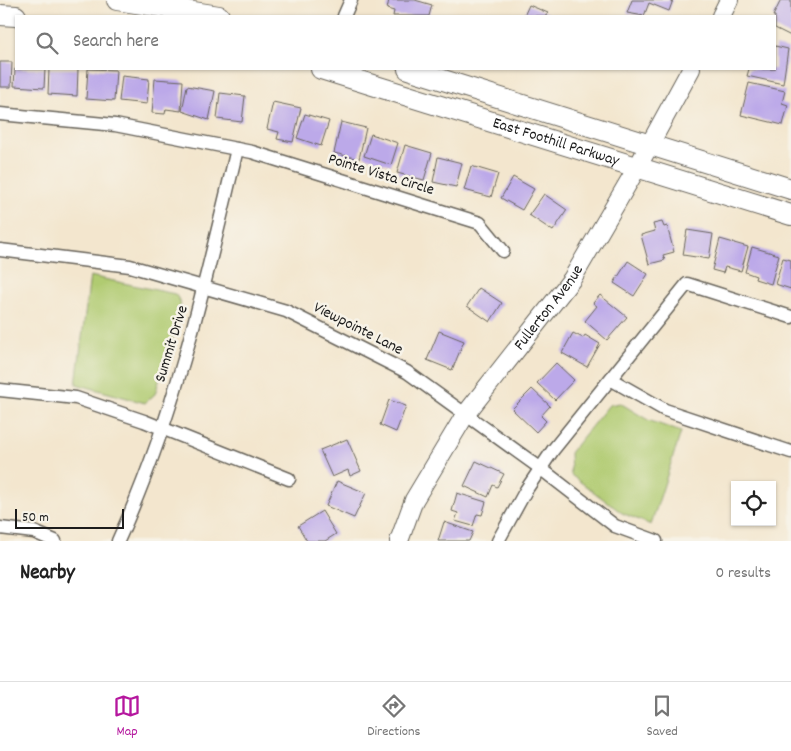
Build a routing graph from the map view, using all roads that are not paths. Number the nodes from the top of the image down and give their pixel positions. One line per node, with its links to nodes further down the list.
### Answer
1 (117, 0): 4 (main road)
2 (351, 0): 5 (street)
3 (730, 0): 6 (main road)
4 (213, 15)
5 (344, 15)
6 (721, 15)
7 (0, 16): 8 (main road)
8 (15, 16)
9 (324, 70): 15 (main road, East Foothill Parkway)
10 (411, 70): 13 (main road, East Foothill Parkway)
11 (691, 70): 13 (main road, Fullerton Avenue)
12 (0, 114): 14 (street, Pointe Vista Circle)
13 (650, 144): 15 (main road, Fullerton Avenue); 16 (main road, East Foothill Parkway)
14 (237, 149): 19 (street, Pointe Vista Circle); 20 (street, Summit Drive)
15 (638, 166): 17 (main road, East Foothill Parkway); 24 (main road, Fullerton Avenue)
16 (791, 189)
17 (791, 215)
18 (0, 250): 20 (street, Viewpointe Lane)
19 (504, 251)
20 (205, 287): 24 (street, Viewpointe Lane); 25 (street, Summit Drive)
21 (791, 318): 22 (street)
22 (612, 380): 26 (street); 27 (street)
23 (0, 390): 25 (street)
24 (465, 415): 27 (street, Viewpointe Lane); 33 (main road, Fullerton Avenue)
25 (163, 429): 28 (street); 32 (street, Summit Drive)
26 (791, 452)
27 (540, 468): 30 (street, Viewpointe Lane); 34 (street)
28 (289, 479)
29 (0, 528): 31 (street)
30 (638, 538): 35 (street, Viewpointe Lane)
31 (55, 541)
32 (118, 541)
33 (399, 541)
34 (498, 541)
35 (656, 541)

